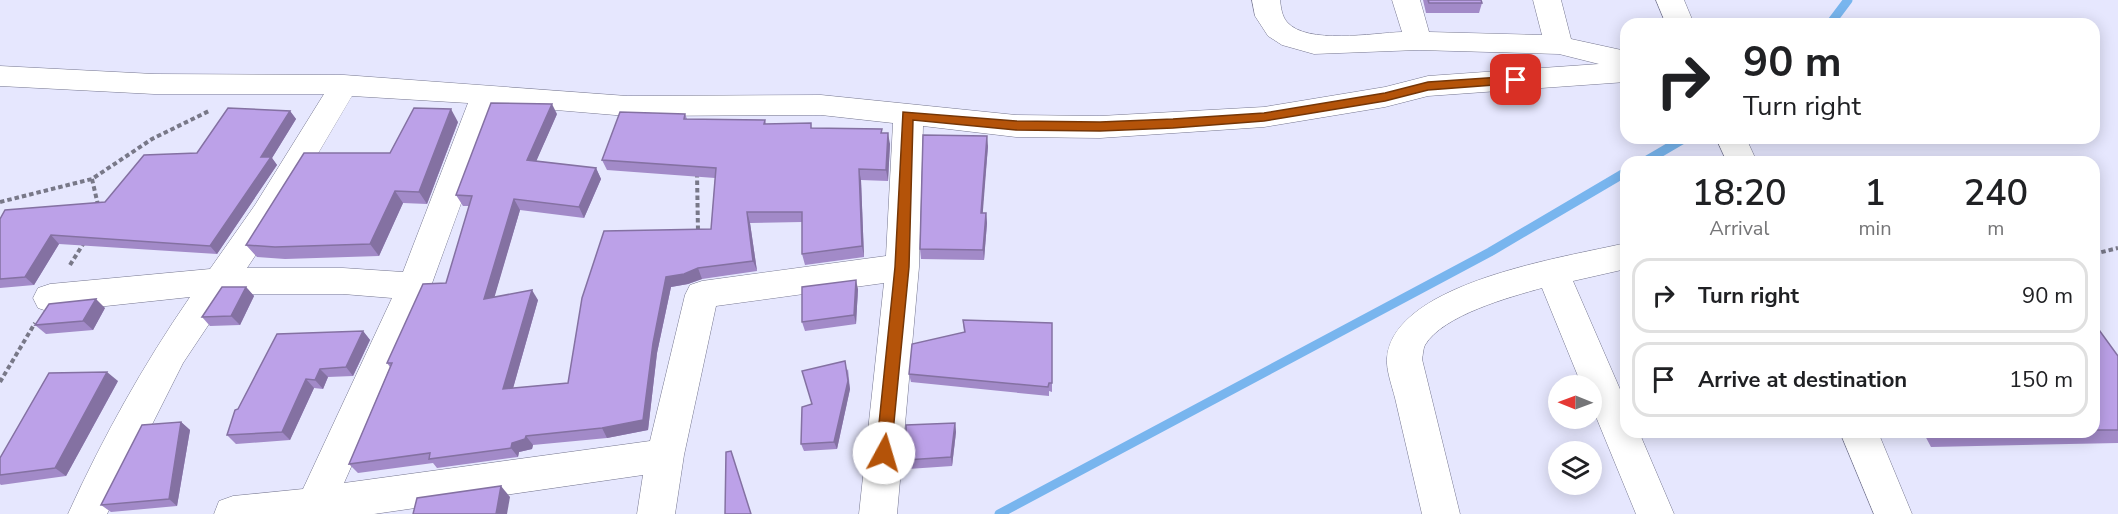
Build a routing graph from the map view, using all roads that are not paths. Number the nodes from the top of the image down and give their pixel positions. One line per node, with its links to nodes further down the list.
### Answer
1 (1266, 0): 6 (street)
2 (1406, 0): 6 (street)
3 (1547, 0): 7 (street)
4 (1670, 0): 5 (street)
5 (1678, 18)
6 (1418, 41): 7 (street)
7 (1560, 45): 8 (street)
8 (1620, 60)
9 (1620, 72): 13 (street)
10 (0, 76): 11 (street)
11 (344, 85): 12 (street); 17 (street)
12 (486, 94): 13 (street); 18 (street)
13 (908, 115): 15 (street)
14 (1620, 257): 16 (street)
15 (902, 267): 23 (street); 28 (street)
16 (1553, 274): 20 (street); 29 (street)
17 (219, 281): 18 (street); 19 (street); 25 (street)
18 (414, 286): 24 (street)
19 (50, 298)
20 (1620, 432)
21 (1623, 438): 30 (street)
22 (1861, 438): 31 (street)
23 (665, 455): 24 (street); 27 (street)
24 (315, 505): 26 (street)
25 (87, 514)
26 (233, 514)
27 (656, 514)
28 (878, 514)
29 (1441, 514)
30 (1655, 514)
31 (1893, 514)

